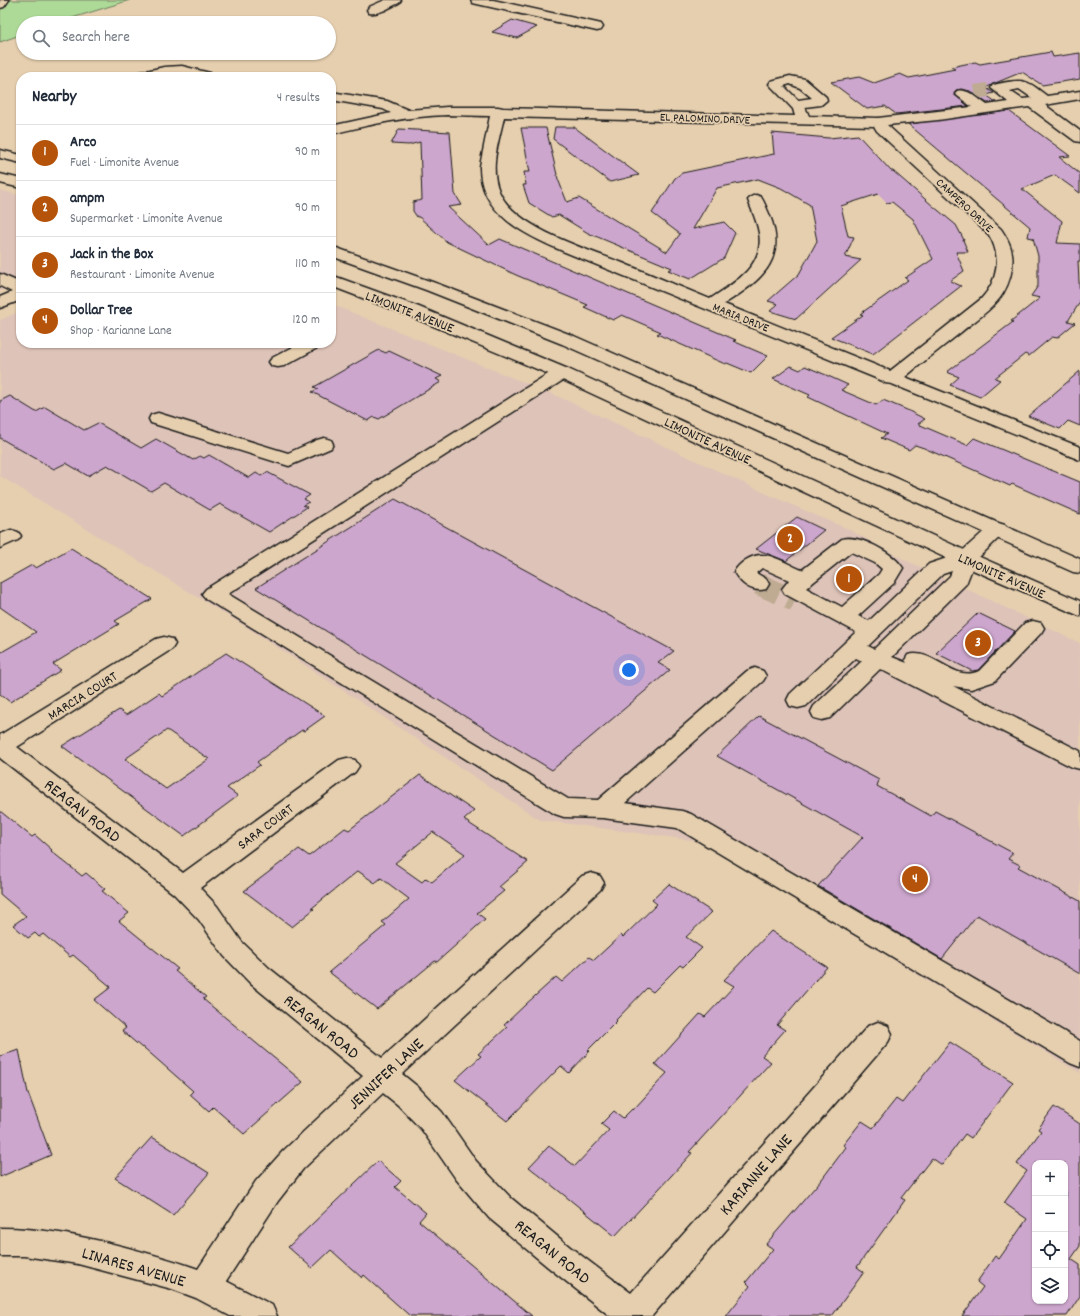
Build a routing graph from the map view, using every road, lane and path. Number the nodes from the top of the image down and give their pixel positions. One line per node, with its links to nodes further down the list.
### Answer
1 (3, 0): 5 (street)
2 (395, 0): 6 (street)
3 (476, 0): 4 (street)
4 (493, 2): 7 (street)
5 (0, 4)
6 (373, 10)
7 (597, 28)
8 (160, 72): 9 (street)
9 (190, 72)
10 (987, 90): 13 (street); 13 (street); 15 (street)
11 (1080, 95): 13 (street, EL PALOMINO DRIVE)
12 (336, 97): 17 (street)
13 (1032, 102): 15 (street, EL PALOMINO DRIVE); 21 (street)
14 (796, 104): 18 (street)
15 (984, 109): 19 (street, EL PALOMINO DRIVE)
16 (498, 111): 17 (street, EL PALOMINO DRIVE); 18 (street, EL PALOMINO DRIVE); 33 (street, MARIA DRIVE)
17 (405, 114): 20 (street, EL PALOMINO DRIVE)
18 (804, 121): 19 (street, EL PALOMINO DRIVE)
19 (878, 122): 37 (street, CAMPERO DRIVE)
20 (336, 128)
21 (1080, 138)
22 (0, 154): 23 (street)
23 (16, 158)
24 (0, 178): 25 (street)
25 (16, 183)
26 (756, 200): 33 (street)
27 (336, 253): 41 (street, LIMONITE AVENUE)
28 (0, 279): 30 (street)
29 (336, 282): 36 (street, LIMONITE AVENUE)
30 (16, 287)
31 (16, 296): 32 (street)
32 (0, 303)
33 (712, 305): 37 (street, MARIA DRIVE)
34 (305, 348): 35 (street)
35 (278, 362)
36 (562, 373): 42 (street, LIMONITE AVENUE); 63 (street)
37 (891, 379): 40 (street, MARIA DRIVE)
38 (158, 419): 39 (street)
39 (324, 444)
40 (1080, 454)
41 (998, 529): 42 (street); 43 (street, LIMONITE AVENUE)
42 (966, 559): 47 (street); 49 (street, LIMONITE AVENUE); 55 (street)
43 (1080, 567)
44 (887, 578): 45 (street); 47 (street); 50 (street)
45 (804, 579): 46 (street); 50 (street)
46 (759, 584)
47 (913, 591): 52 (street)
48 (795, 601): 50 (street)
49 (1080, 609)
50 (838, 614): 52 (street)
51 (1033, 628): 56 (street)
52 (871, 631): 54 (street)
53 (164, 644): 60 (street, MARCIA COURT)
54 (853, 648): 55 (street); 58 (street)
55 (877, 659): 59 (street); 61 (street)
56 (916, 660)
57 (755, 676): 63 (street)
58 (798, 700)
59 (822, 712)
60 (0, 746): 65 (street, REAGAN ROAD)
61 (1080, 761)
62 (347, 766): 65 (street, SARA COURT)
63 (603, 809): 67 (street)
64 (591, 883): 68 (street, JENNIFER LANE)
65 (183, 887): 68 (street, REAGAN ROAD)
66 (878, 1034): 71 (street, KARIANNE LANE)
67 (1080, 1055)
68 (383, 1075): 70 (street, JENNIFER LANE); 71 (street, REAGAN ROAD)
69 (0, 1242): 70 (street, LINARES AVENUE)
70 (205, 1286): 72 (street, LINARES AVENUE)
71 (634, 1315)
72 (261, 1316)

